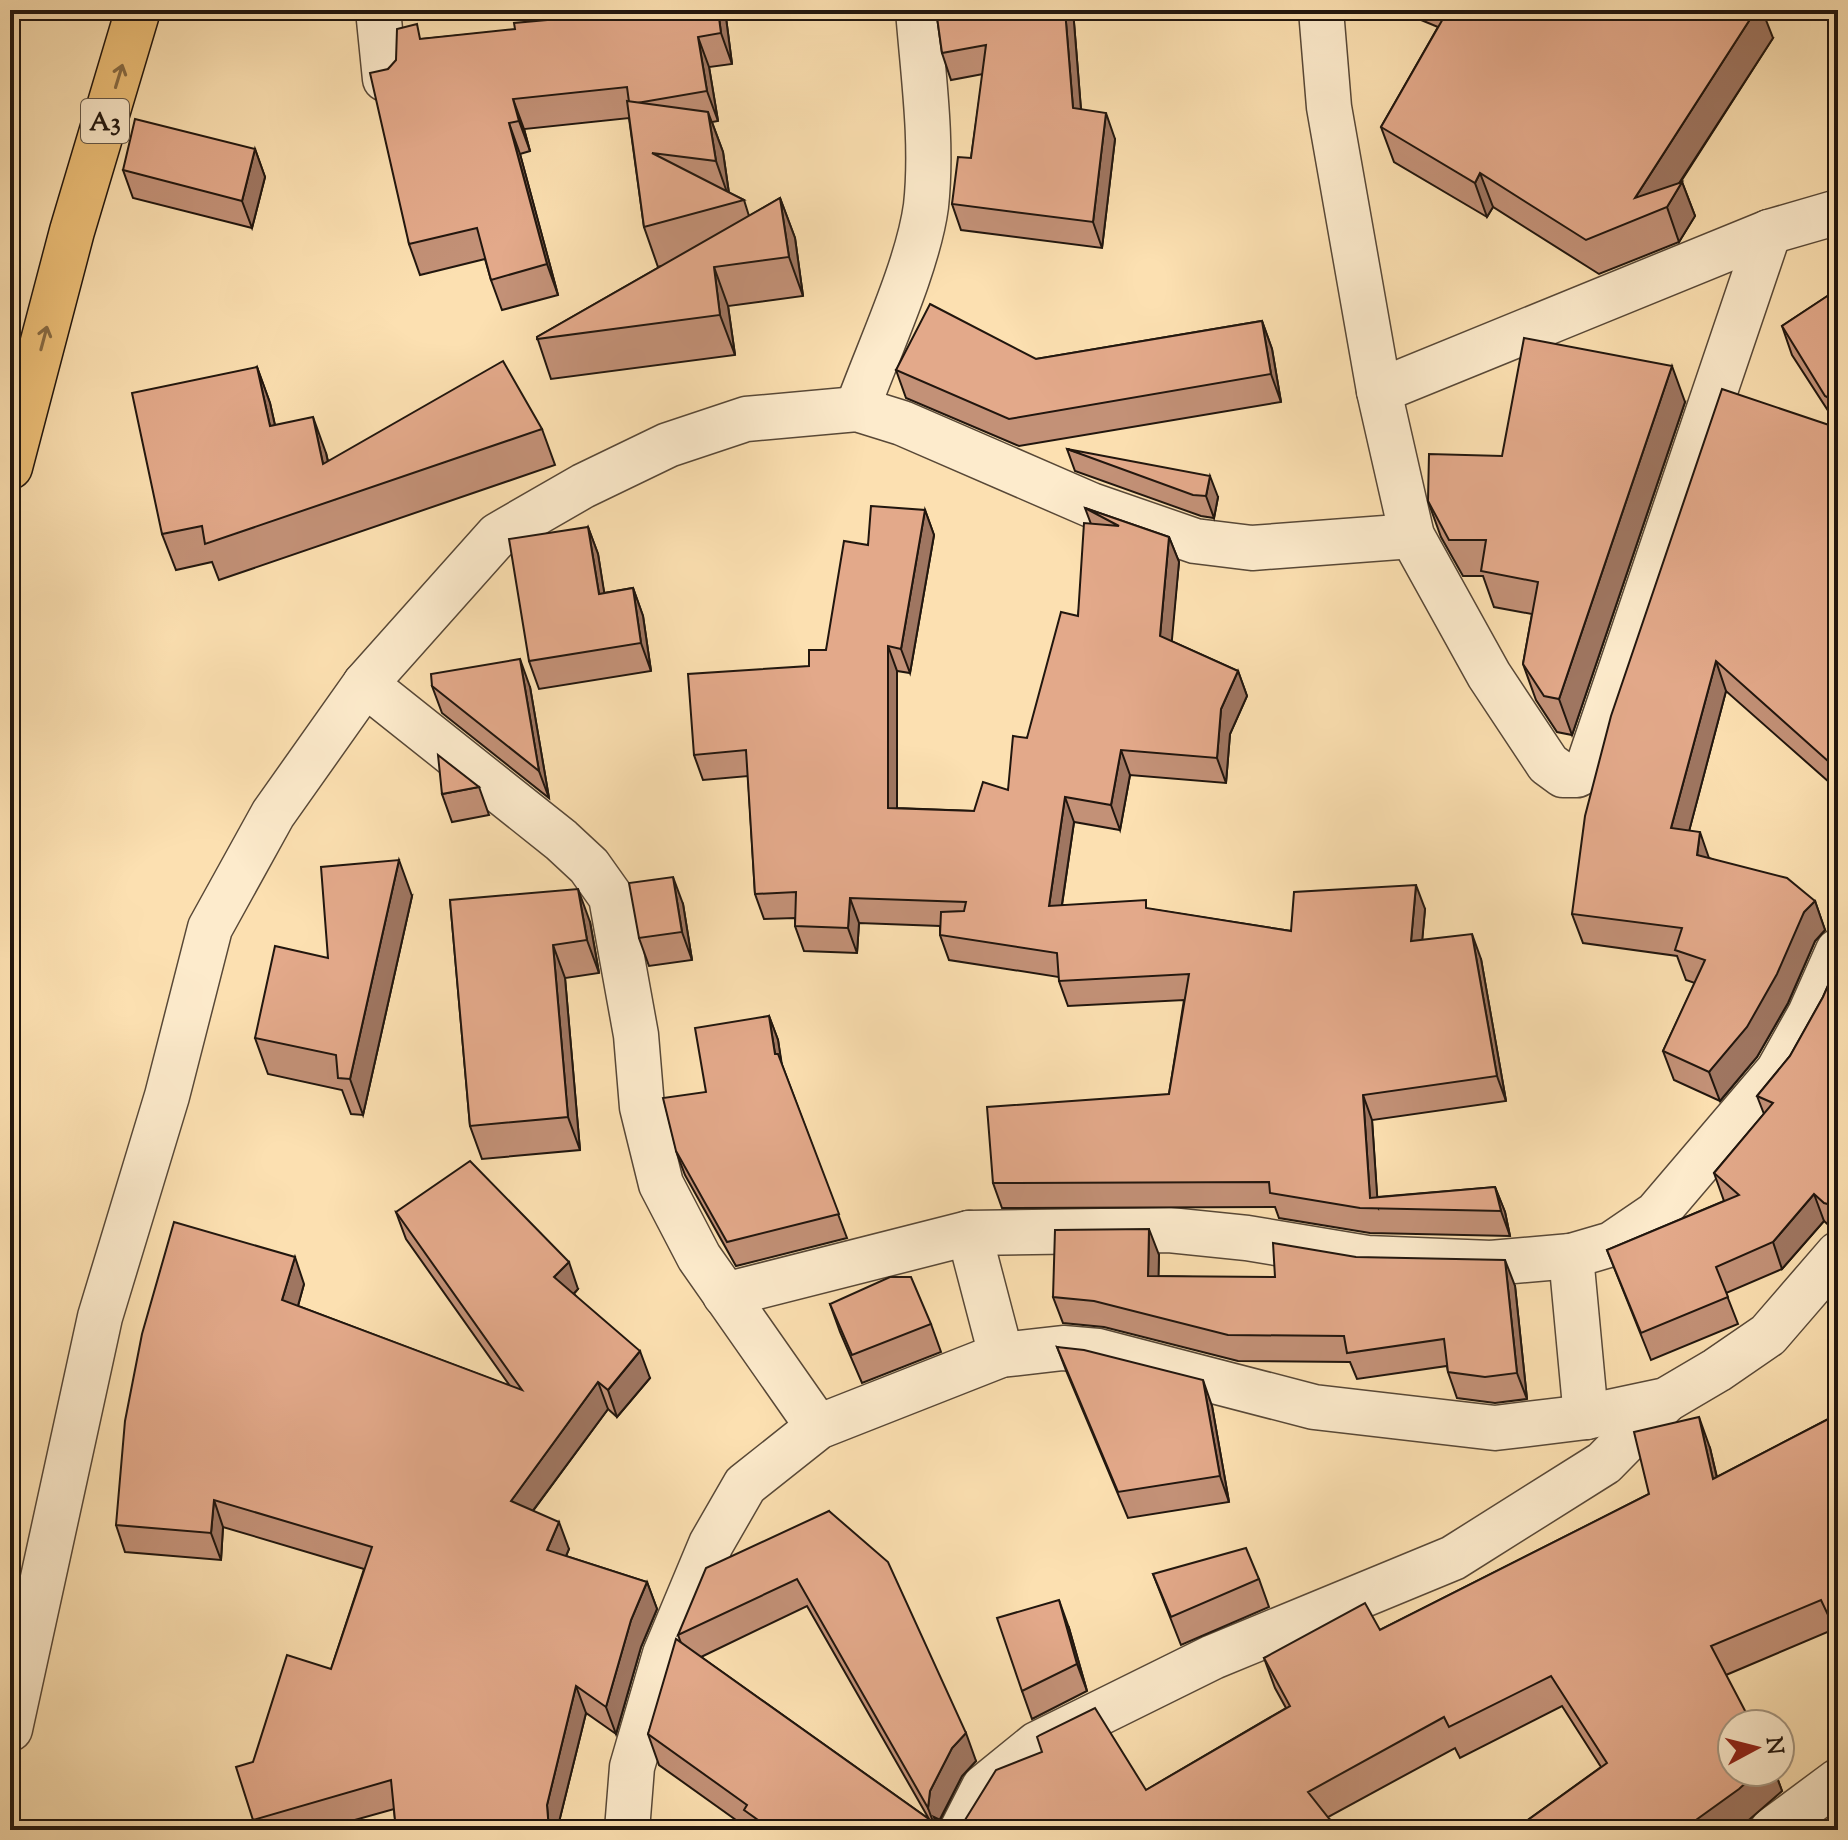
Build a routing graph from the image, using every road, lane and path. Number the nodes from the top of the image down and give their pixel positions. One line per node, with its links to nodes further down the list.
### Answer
1 (138, 10): 10 (highway, A3, one-way to 1)
2 (378, 10): 5 (street)
3 (918, 10): 9 (street)
4 (1321, 10): 8 (street)
5 (385, 79)
6 (1838, 212): 7 (street)
7 (1769, 232): 8 (street); 11 (street)
8 (1379, 391): 11 (street)
9 (857, 409): 11 (street); 12 (street)
10 (10, 467)
11 (1412, 536)
12 (365, 684): 17 (street); 22 (street)
13 (1838, 951): 16 (street)
14 (969, 1233): 16 (street); 17 (street); 18 (street)
15 (1838, 1254): 19 (street)
16 (1571, 1256): 20 (street)
17 (725, 1295): 21 (street)
18 (1001, 1355): 20 (street); 21 (street)
19 (1666, 1400): 20 (street); 25 (street)
20 (1586, 1417)
21 (818, 1427): 24 (street)
22 (10, 1729)
23 (1838, 1781): 26 (street)
24 (627, 1830)
25 (962, 1830)
26 (1772, 1830)

